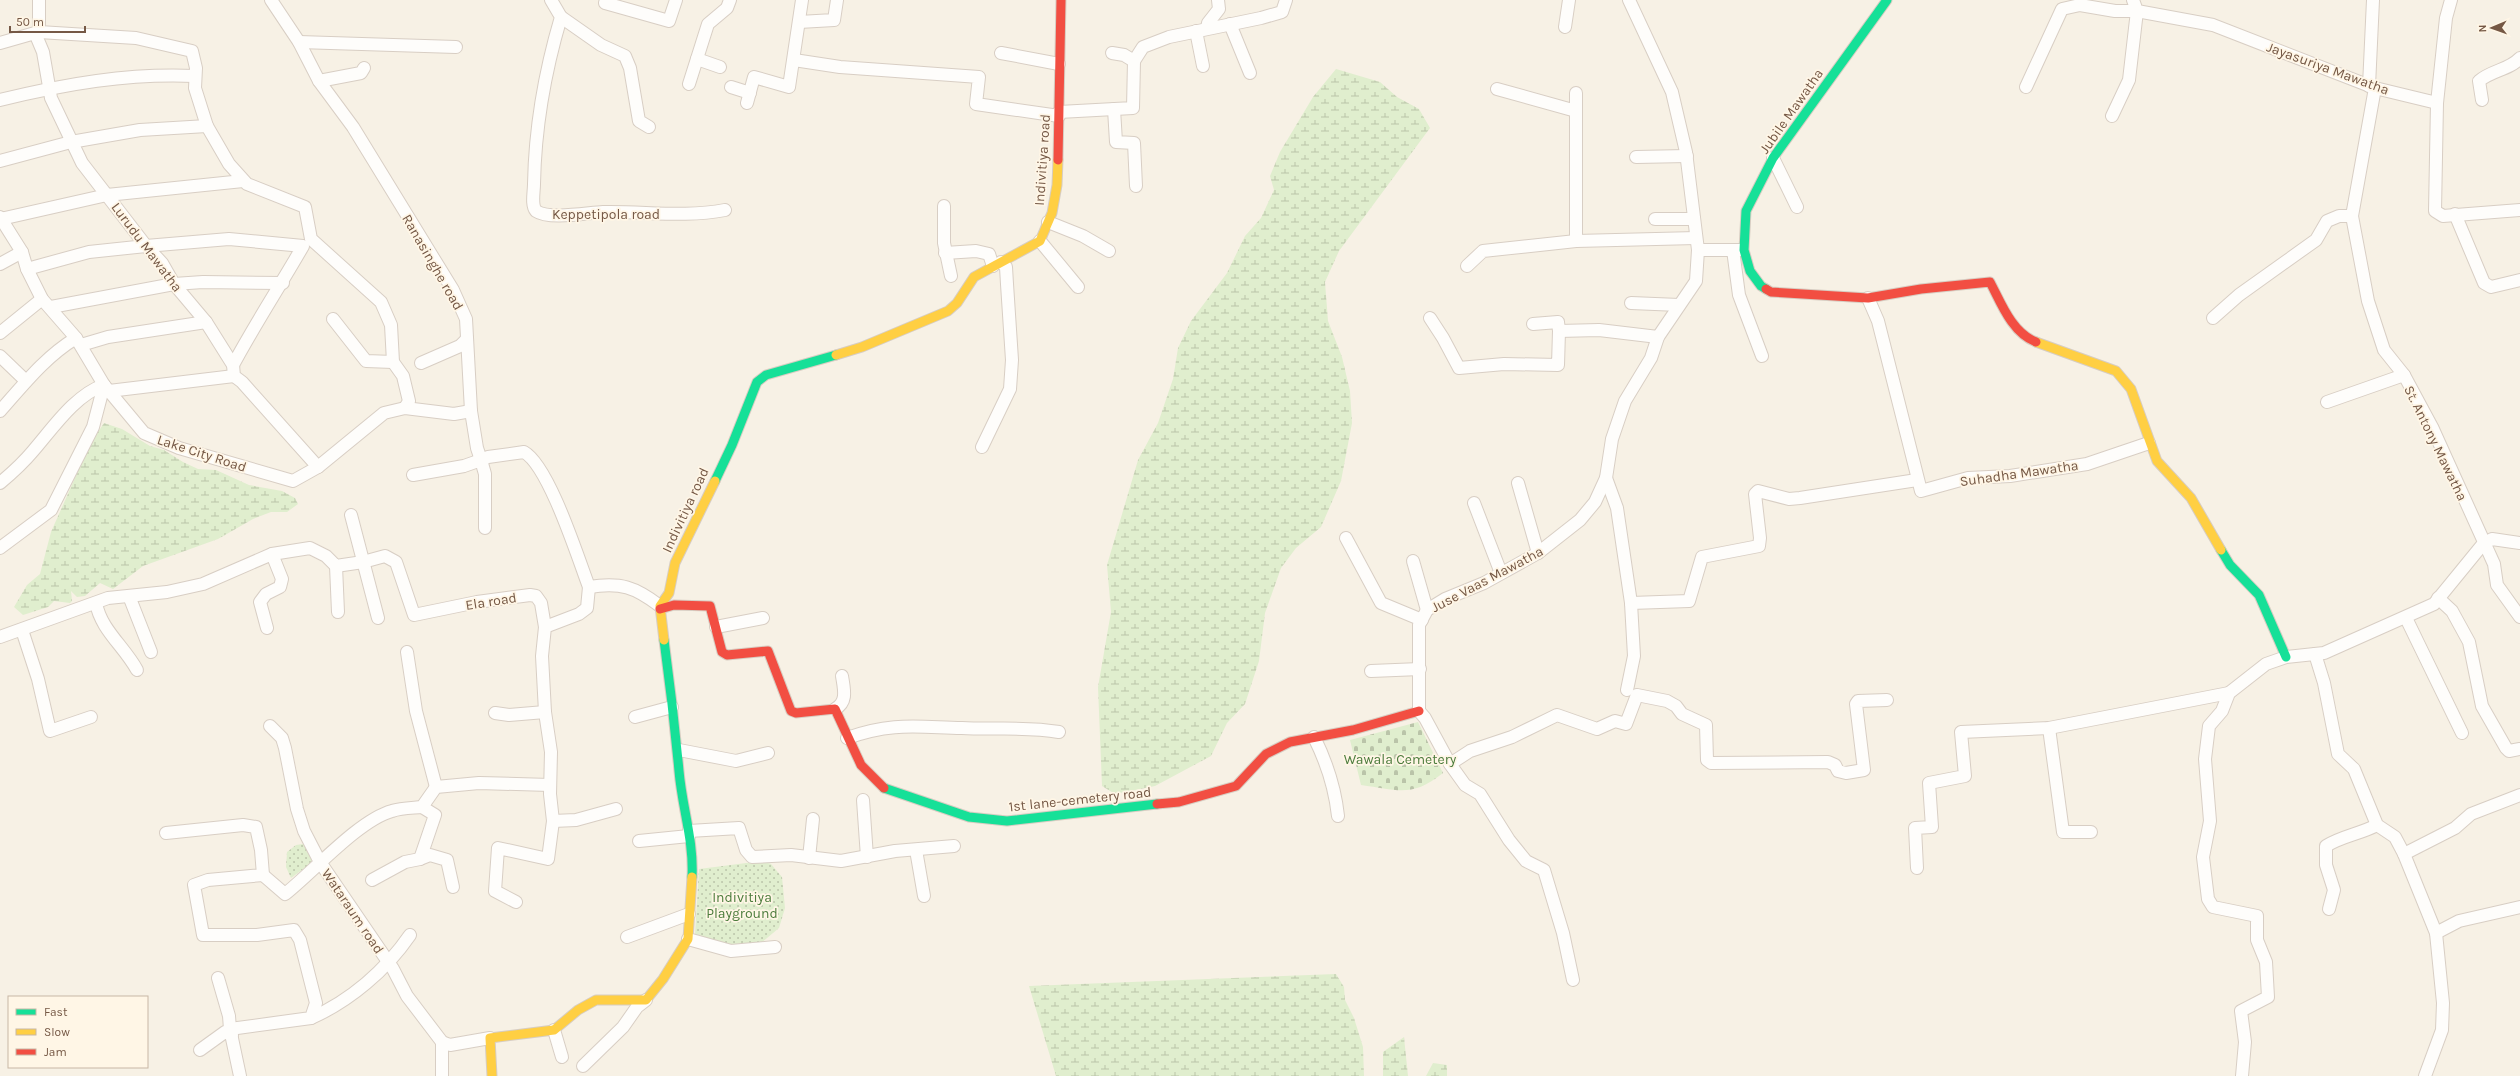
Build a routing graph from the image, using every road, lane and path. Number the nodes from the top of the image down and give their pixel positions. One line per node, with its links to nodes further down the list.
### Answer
1 (39, 0): 23 (street, Lurudu Mawatha)
2 (271, 0): 24 (street, Ranasinghe road)
3 (551, 0): 18 (street)
4 (606, 0): 5 (street)
5 (676, 0)
6 (730, 0): 30 (street)
7 (802, 0): 19 (street)
8 (837, 0): 19 (street)
9 (1061, 0): 33 (street, Indivitiya road)
10 (1218, 0): 22 (street)
11 (1286, 0): 20 (street)
12 (1569, 0): 21 (street)
13 (1629, 0): 57 (street, Juse Vaas Mawatha)
14 (1887, 0): 59 (street, Jubile Mawatha)
15 (2373, 0): 43 (street, St. Antony Mawatha)
16 (2451, 0): 49 (street)
17 (2135, 5): 42 (street, Jayasuriya Mawatha); 43 (street, Jayasuriya Mawatha); 53 (street)
18 (561, 17): 55 (street); 66 (street, Keppetipola road)
19 (799, 22): 31 (street)
20 (1230, 24): 22 (street); 37 (street)
21 (1565, 27)
22 (1201, 30): 32 (street); 34 (street)
23 (37, 32): 25 (street); 38 (street); 44 (street, Lurudu Mawatha)
24 (299, 42): 26 (street); 39 (street, Ranasinghe road)
25 (0, 43)
26 (456, 47)
27 (1001, 53): 33 (street)
28 (1112, 53): 32 (street)
29 (2520, 58): 48 (street)
30 (697, 59): 35 (street); 40 (street)
31 (794, 60): 41 (street); 52 (street)
32 (1134, 61): 50 (street)
33 (1059, 64): 52 (street, Indivitiya road)
34 (1203, 66)
35 (720, 67)
36 (364, 68): 39 (street)
37 (1250, 73)
38 (196, 76): 44 (street); 54 (street)
39 (319, 81): 103 (street, Ranasinghe road)
40 (689, 84)
41 (731, 87)
42 (2026, 87)
43 (2372, 87): 49 (street, Jayasuriya Mawatha); 69 (street, St. Antony Mawatha)
44 (48, 88): 47 (street); 56 (street, Lurudu Mawatha)
45 (1497, 89): 51 (street)
46 (1576, 93): 51 (street)
47 (0, 100)
48 (2482, 100)
49 (2436, 103): 68 (street)
50 (1114, 109): 52 (street); 62 (street)
51 (1576, 111): 75 (street)
52 (1059, 114): 73 (street, Indivitiya road)
53 (2112, 116)
54 (207, 126): 56 (street); 61 (street)
55 (649, 127)
56 (71, 142): 60 (street); 63 (street, Lurudu Mawatha)
57 (1687, 156): 58 (street); 72 (street, Juse Vaas Mawatha)
58 (1636, 157)
59 (1773, 158): 65 (street); 78 (street, Jubile Mawatha)
60 (0, 161)
61 (243, 181): 63 (street); 107 (street)
62 (1136, 186)
63 (107, 195): 70 (street); 77 (street, Lurudu Mawatha)
64 (944, 206): 81 (street)
65 (1797, 207)
66 (725, 210)
67 (2520, 210): 68 (street)
68 (2455, 214): 87 (street)
69 (2352, 216): 96 (street); 110 (street, St. Antony Mawatha)
70 (1, 218): 80 (street, Lake City Road)
71 (1655, 219): 72 (street)
72 (1694, 219): 76 (street, Juse Vaas Mawatha)
73 (1048, 222): 74 (street, Indivitiya road); 79 (street)
74 (1040, 241): 83 (street, Indivitiya road); 90 (street)
75 (1576, 241): 76 (street); 84 (street)
76 (1697, 244): 78 (street); 94 (street, Juse Vaas Mawatha)
77 (146, 246): 85 (street); 88 (street); 89 (street, Lurudu Mawatha)
78 (1739, 250): 91 (street, Jubile Mawatha); 106 (street)
79 (1109, 251)
80 (22, 252): 82 (street); 85 (street, Lake City Road)
81 (945, 253): 83 (street); 86 (street)
82 (0, 264)
83 (997, 264): 118 (street); 144 (street, Indivitiya road)
84 (1467, 266)
85 (27, 269): 92 (street, Lake City Road)
86 (951, 276)
87 (2520, 280)
88 (282, 282): 89 (street); 109 (street)
89 (174, 284): 92 (street); 98 (street, Lurudu Mawatha)
90 (1078, 287)
91 (1868, 298): 117 (street, Jubile Mawatha); 123 (street)
92 (47, 303): 101 (street); 104 (street, Lake City Road)
93 (1631, 303): 94 (street)
94 (1680, 305): 102 (street, Juse Vaas Mawatha)
95 (1430, 318): 100 (street)
96 (2213, 318)
97 (333, 319): 107 (street)
98 (206, 322): 104 (street); 109 (street, Lurudu Mawatha)
99 (1533, 324): 100 (street)
100 (1559, 331): 102 (street)
101 (0, 333)
102 (1658, 337): 122 (street, Juse Vaas Mawatha)
103 (467, 338): 108 (street); 116 (street, Ranasinghe road)
104 (78, 341): 111 (street); 112 (street, Lake City Road)
105 (0, 356): 111 (street)
106 (1762, 356)
107 (393, 362): 114 (street)
108 (421, 363)
109 (234, 371): 112 (street); 120 (street, Lurudu Mawatha)
110 (2404, 375): 113 (street); 132 (street, St. Antony Mawatha)
111 (25, 380): 115 (street)
112 (107, 388): 120 (street, Lake City Road); 124 (street); 130 (street)
113 (2327, 402)
114 (405, 408): 116 (street, Lake City Road); 120 (street, Lake City Road)
115 (0, 411)
116 (471, 411): 119 (street, Ranasinghe road)
117 (2149, 443): 123 (street, Suhadha Mawatha); 159 (street)
118 (982, 447)
119 (481, 460): 121 (street); 128 (street, Ranasinghe road); 139 (street)
120 (318, 468)
121 (413, 475)
122 (1606, 478): 133 (street, Juse Vaas Mawatha); 143 (street)
123 (1917, 480): 143 (street)
124 (0, 483)
125 (1518, 483): 133 (street)
126 (1474, 503): 138 (street)
127 (351, 515): 135 (street)
128 (485, 528)
129 (1346, 538): 146 (street)
130 (2, 543)
131 (2520, 543): 132 (street)
132 (2483, 544): 141 (street); 147 (street, St. Antony Mawatha)
133 (1538, 553): 138 (street, Juse Vaas Mawatha)
134 (272, 554): 137 (street); 140 (street); 153 (street)
135 (363, 562): 137 (street); 148 (street); 151 (street, Ela road)
136 (1413, 562): 146 (street)
137 (336, 566): 145 (street)
138 (1501, 573): 146 (street, Juse Vaas Mawatha)
139 (589, 587): 144 (street); 151 (street)
140 (129, 596): 142 (street); 156 (street)
141 (2438, 598): 150 (street); 180 (street)
142 (96, 603): 154 (street); 161 (street)
143 (1631, 603): 164 (street)
144 (660, 607): 152 (street); 167 (street)
145 (338, 612)
146 (1424, 615): 160 (street, Juse Vaas Mawatha)
147 (2520, 617)
148 (378, 618)
149 (764, 618): 152 (street)
150 (2406, 618): 158 (street); 177 (street)
151 (545, 627): 170 (street)
152 (716, 627): 168 (street)
153 (267, 628)
154 (22, 630): 155 (street); 173 (street)
155 (0, 637)
156 (151, 652)
157 (407, 652): 185 (street)
158 (2315, 654): 159 (street); 193 (street)
159 (2286, 657): 165 (street)
160 (1420, 669): 162 (street); 169 (street, Juse Vaas Mawatha)
161 (137, 670)
162 (1371, 671)
163 (842, 676): 168 (street)
164 (1627, 690)
165 (2229, 693): 175 (street); 234 (street)
166 (1887, 700): 183 (street)
167 (672, 707): 172 (street); 181 (street)
168 (835, 709): 179 (street, 1st lane-cemetery road)
169 (1419, 711): 178 (street, 1st lane-cemetery road); 183 (street)
170 (545, 712): 171 (street); 184 (street)
171 (495, 713)
172 (635, 716)
173 (91, 717)
174 (270, 726): 204 (street, Wataraum road)
175 (2049, 728): 194 (street); 205 (street)
176 (1059, 732): 179 (street)
177 (2462, 733)
178 (1314, 737): 179 (street, 1st lane-cemetery road); 190 (street)
179 (847, 738)
180 (2520, 749)
181 (679, 750): 182 (street); 196 (street)
182 (768, 753)
183 (1450, 764): 221 (street)
184 (550, 785): 185 (street); 192 (street)
185 (436, 787): 188 (street)
186 (2520, 795): 200 (street)
187 (864, 800): 201 (street)
188 (422, 807): 203 (street); 204 (street)
189 (616, 809): 192 (street)
190 (1338, 816)
191 (813, 819): 202 (street)
192 (553, 821): 210 (street)
193 (2377, 825): 200 (street); 212 (street)
194 (2091, 832)
195 (166, 833): 206 (street)
196 (689, 834): 197 (street); 202 (street); 213 (street)
197 (639, 841)
198 (954, 846): 199 (street)
199 (916, 850): 201 (street); 209 (street)
200 (2404, 854): 214 (street)
201 (867, 857): 202 (street)
202 (809, 858)
203 (420, 859): 207 (street); 208 (street)
204 (320, 862): 206 (street); 219 (street, Wataraum road)
205 (1917, 868)
206 (262, 875): 223 (street)
207 (372, 880)
208 (453, 887)
209 (924, 896)
210 (516, 902)
211 (2520, 907): 214 (street)
212 (2329, 909)
213 (689, 914): 216 (street); 217 (street)
214 (2436, 932): 235 (street)
215 (410, 935): 219 (street)
216 (627, 937)
217 (688, 939): 218 (street); 222 (street)
218 (776, 947)
219 (387, 962): 223 (street); 227 (street, Wataraum road)
220 (218, 978): 225 (street)
221 (1572, 980)
222 (646, 1000): 224 (street); 230 (street)
223 (311, 1018): 225 (street)
224 (554, 1030): 226 (street); 229 (street)
225 (231, 1032): 228 (street); 231 (street)
226 (490, 1038): 227 (street); 233 (street)
227 (442, 1042): 232 (street)
228 (200, 1050)
229 (562, 1057)
230 (583, 1066)
231 (240, 1076)
232 (442, 1076)
233 (492, 1076)
234 (2242, 1076)
235 (2425, 1076)

